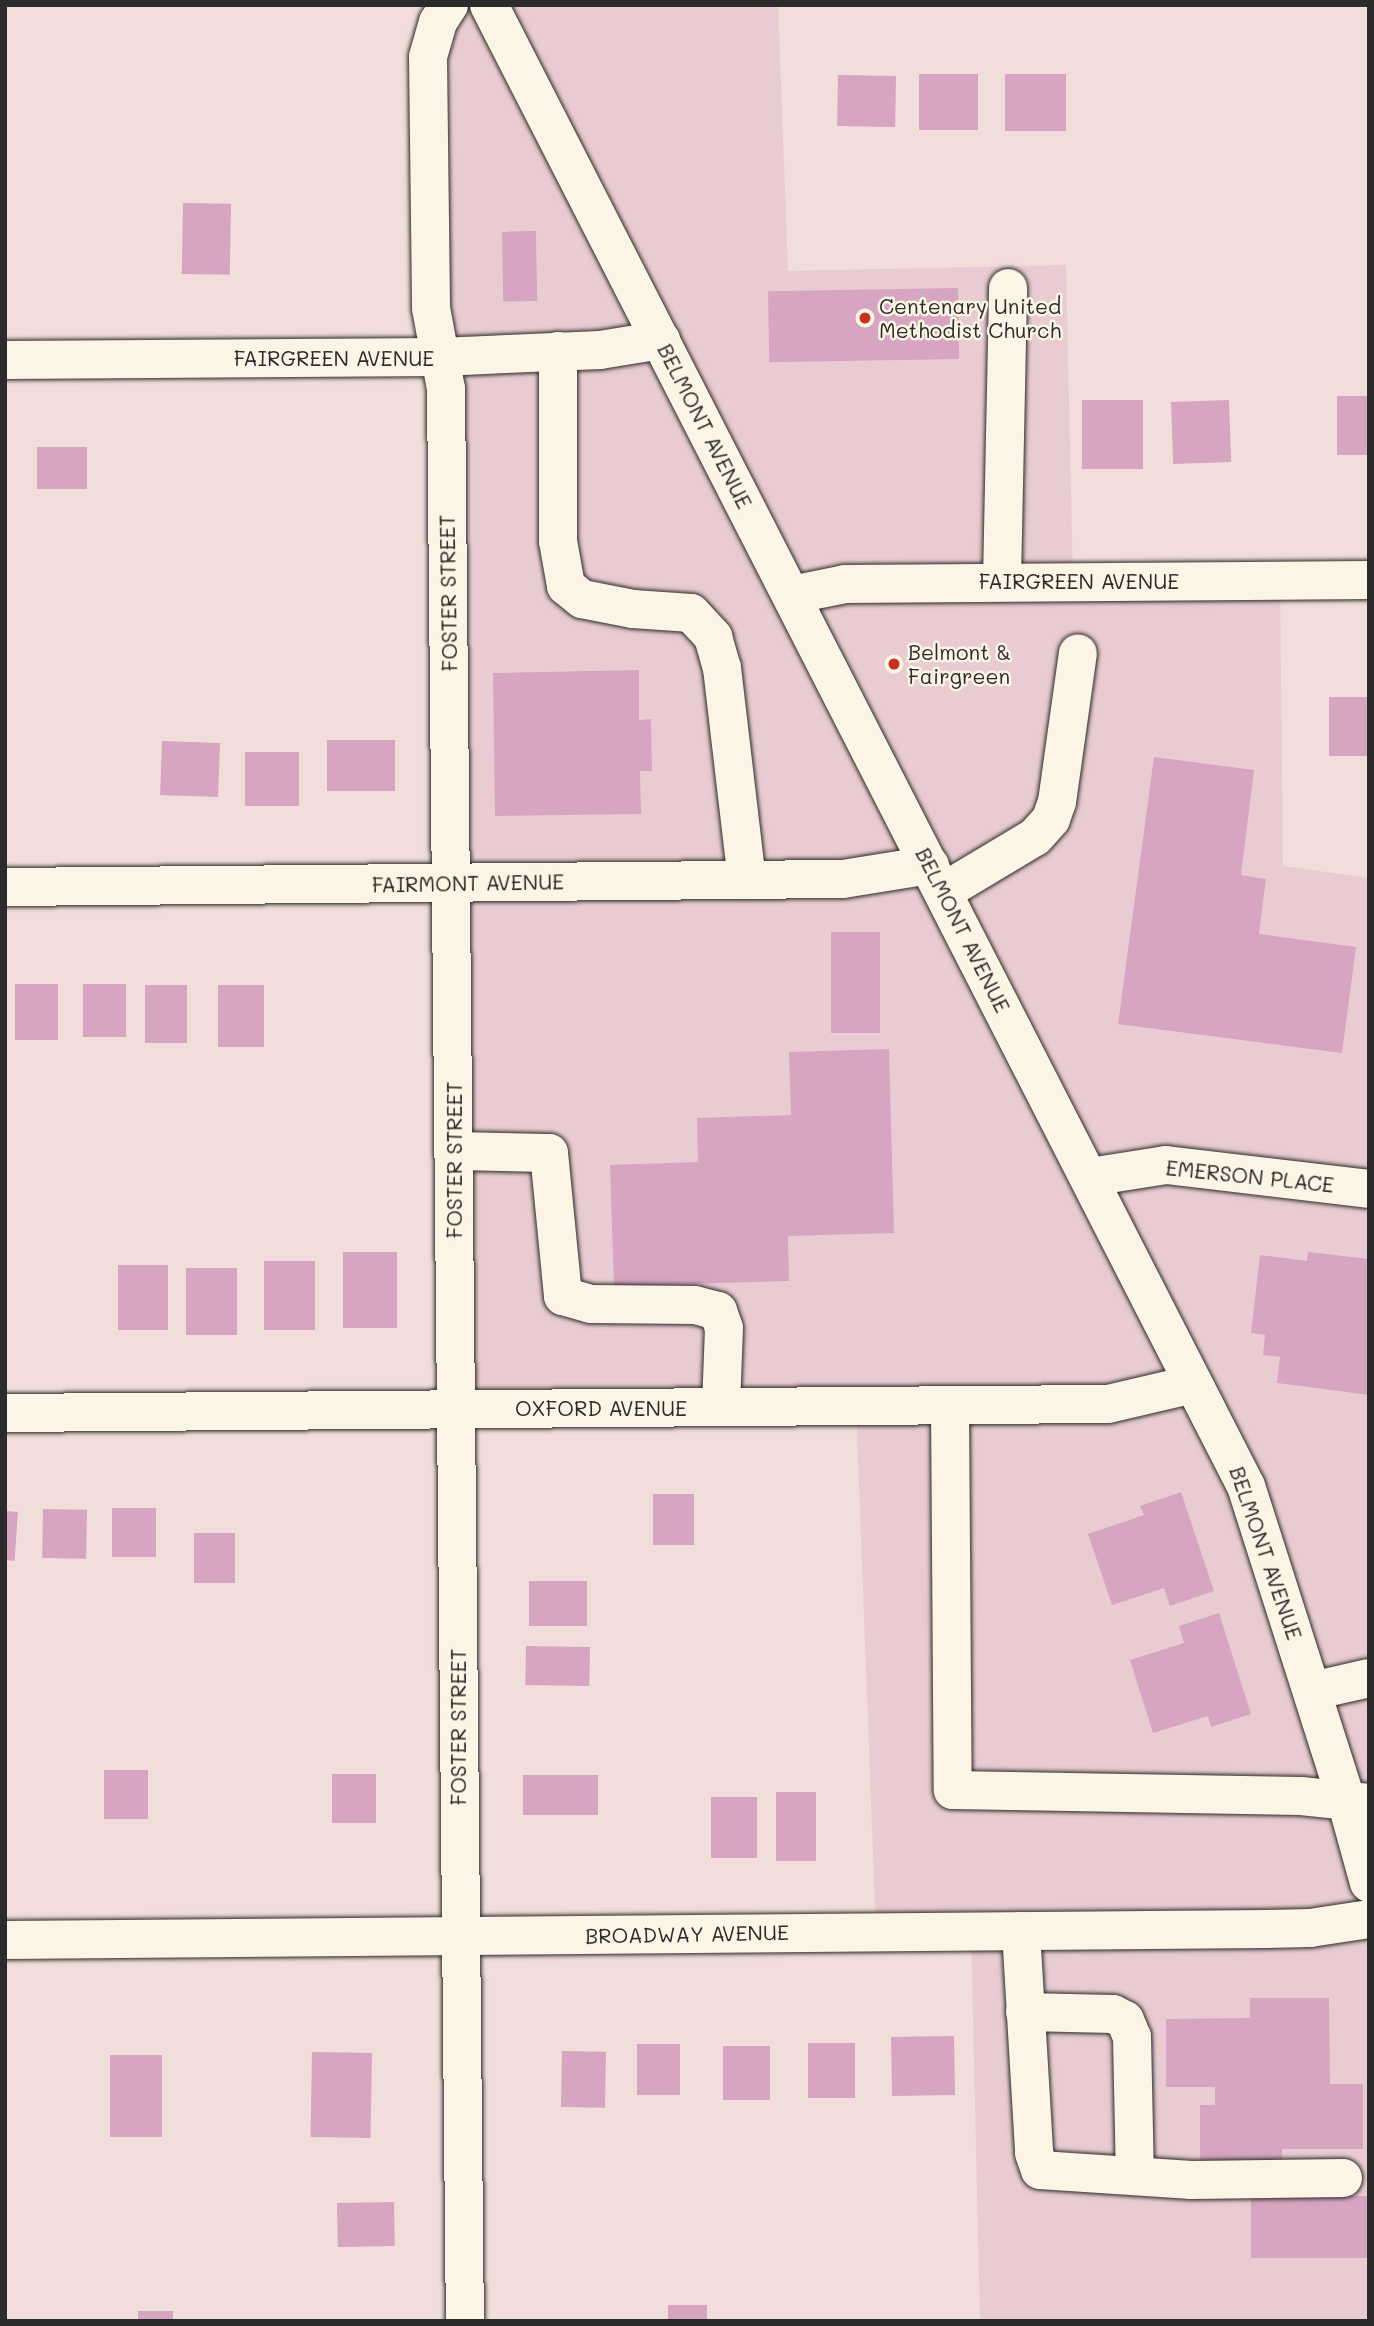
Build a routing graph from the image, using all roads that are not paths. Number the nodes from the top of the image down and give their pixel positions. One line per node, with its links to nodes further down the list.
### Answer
1 (449, 5): 6 (street, FOSTER STREET)
2 (489, 5): 4 (street, BELMONT AVENUE)
3 (1008, 288): 8 (street)
4 (661, 340): 5 (street, FAIRGREEN AVENUE); 10 (street, BELMONT AVENUE)
5 (558, 351): 6 (street, FAIRGREEN AVENUE); 13 (street)
6 (439, 357): 7 (street, FAIRGREEN AVENUE); 14 (street, FOSTER STREET)
7 (5, 360)
8 (1002, 580): 9 (street, FAIRGREEN AVENUE); 10 (street, FAIRGREEN AVENUE)
9 (1369, 580)
10 (791, 595): 12 (street, BELMONT AVENUE)
11 (1078, 653): 12 (street)
12 (937, 878): 13 (street, FAIRMONT AVENUE); 17 (street, BELMONT AVENUE)
13 (747, 880): 14 (street, FAIRMONT AVENUE)
14 (451, 883): 15 (street, FAIRMONT AVENUE); 16 (street, FOSTER STREET)
15 (5, 887)
16 (454, 1151): 21 (street); 22 (street, FOSTER STREET)
17 (1090, 1177): 18 (street, EMERSON PLACE); 19 (street, BELMONT AVENUE)
18 (1369, 1189)
19 (1194, 1384): 20 (street, OXFORD AVENUE); 25 (street, BELMONT AVENUE)
20 (950, 1405): 21 (street, OXFORD AVENUE); 26 (street)
21 (721, 1407): 22 (street, OXFORD AVENUE)
22 (456, 1409): 23 (street, OXFORD AVENUE); 30 (street, FOSTER STREET)
23 (5, 1413)
24 (1369, 1678): 25 (street)
25 (1312, 1690): 26 (street, BELMONT AVENUE)
26 (1358, 1801): 27 (street, BELMONT AVENUE)
27 (1369, 1883)
28 (1369, 1919): 29 (street, BROADWAY AVENUE)
29 (1021, 1931): 30 (street, BROADWAY AVENUE); 32 (street)
30 (460, 1936): 31 (street, BROADWAY AVENUE); 35 (street, FOSTER STREET)
31 (5, 1940)
32 (1025, 2012): 33 (street); 33 (street)
33 (1135, 2176): 34 (street)
34 (1343, 2178)
35 (465, 2321)

